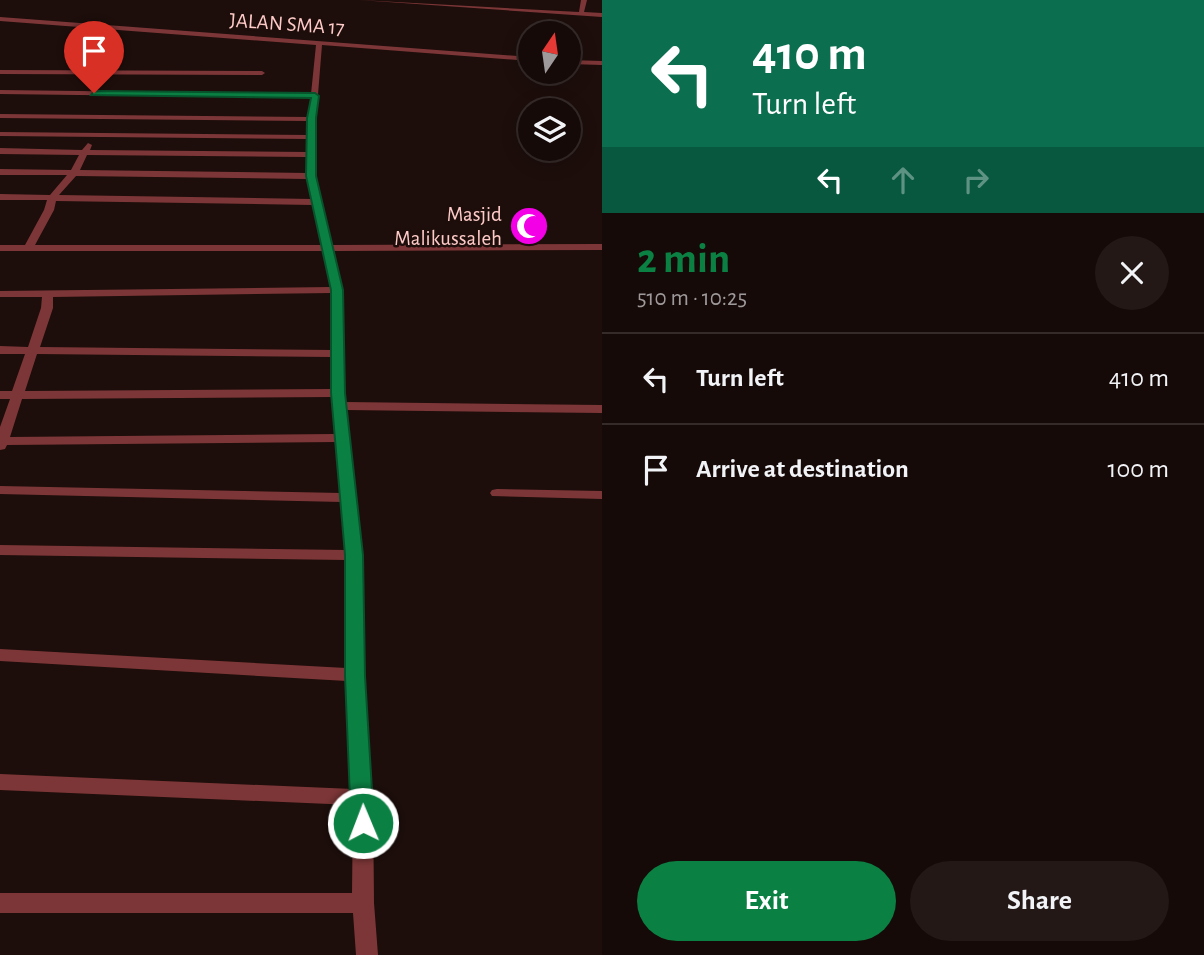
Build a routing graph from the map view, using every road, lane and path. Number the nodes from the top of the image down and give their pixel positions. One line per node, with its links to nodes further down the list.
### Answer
1 (362, 0): 5 (street)
2 (497, 0): 7 (street)
3 (542, 0): 8 (street)
4 (584, 0): 9 (street)
5 (406, 1): 6 (street)
6 (449, 2): 7 (street)
7 (494, 9): 8 (street)
8 (539, 11): 9 (street)
9 (581, 14): 10 (street)
10 (602, 15)
11 (0, 21): 12 (street, JALAN SMA 17)
12 (319, 44): 13 (street, JALAN SMA 17); 21 (street)
13 (518, 58)
14 (581, 62): 15 (street)
15 (602, 64)
16 (0, 72): 17 (street)
17 (132, 72): 18 (street); 20 (street)
18 (262, 73)
19 (0, 92): 20 (street)
20 (117, 94): 21 (street); 23 (street)
21 (315, 96): 24 (street)
22 (0, 116): 23 (street)
23 (104, 116): 24 (street); 26 (street)
24 (312, 118): 27 (street)
25 (0, 134): 26 (street)
26 (93, 135): 27 (street); 29 (street)
27 (312, 137): 30 (street)
28 (0, 150): 29 (street)
29 (86, 151): 30 (street); 32 (street)
30 (311, 155): 33 (street)
31 (0, 172): 32 (street)
32 (75, 173): 33 (street); 35 (street)
33 (311, 176): 36 (street)
34 (0, 197): 35 (street)
35 (52, 198): 36 (street); 40 (street)
36 (316, 202): 37 (street)
37 (329, 246): 38 (street); 40 (street); 41 (street)
38 (602, 247)
39 (0, 248): 40 (street)
40 (28, 249)
41 (337, 290): 43 (street); 46 (street)
42 (0, 294): 43 (street)
43 (48, 295): 45 (street)
44 (0, 350): 45 (street)
45 (33, 350): 46 (street); 48 (street)
46 (337, 354): 49 (street)
47 (0, 395): 48 (street)
48 (16, 395): 49 (street); 52 (street)
49 (339, 400): 50 (street); 51 (street)
50 (602, 409)
51 (343, 438): 52 (street); 56 (street)
52 (1, 442)
53 (0, 490): 56 (street)
54 (497, 493): 55 (street)
55 (602, 495)
56 (350, 498): 58 (street)
57 (0, 550): 58 (street)
58 (354, 555): 60 (street)
59 (0, 655): 60 (street)
60 (355, 676): 62 (street)
61 (0, 782): 62 (street)
62 (363, 797): 64 (street)
63 (0, 903): 64 (street)
64 (363, 903): 65 (street)
65 (367, 955)

